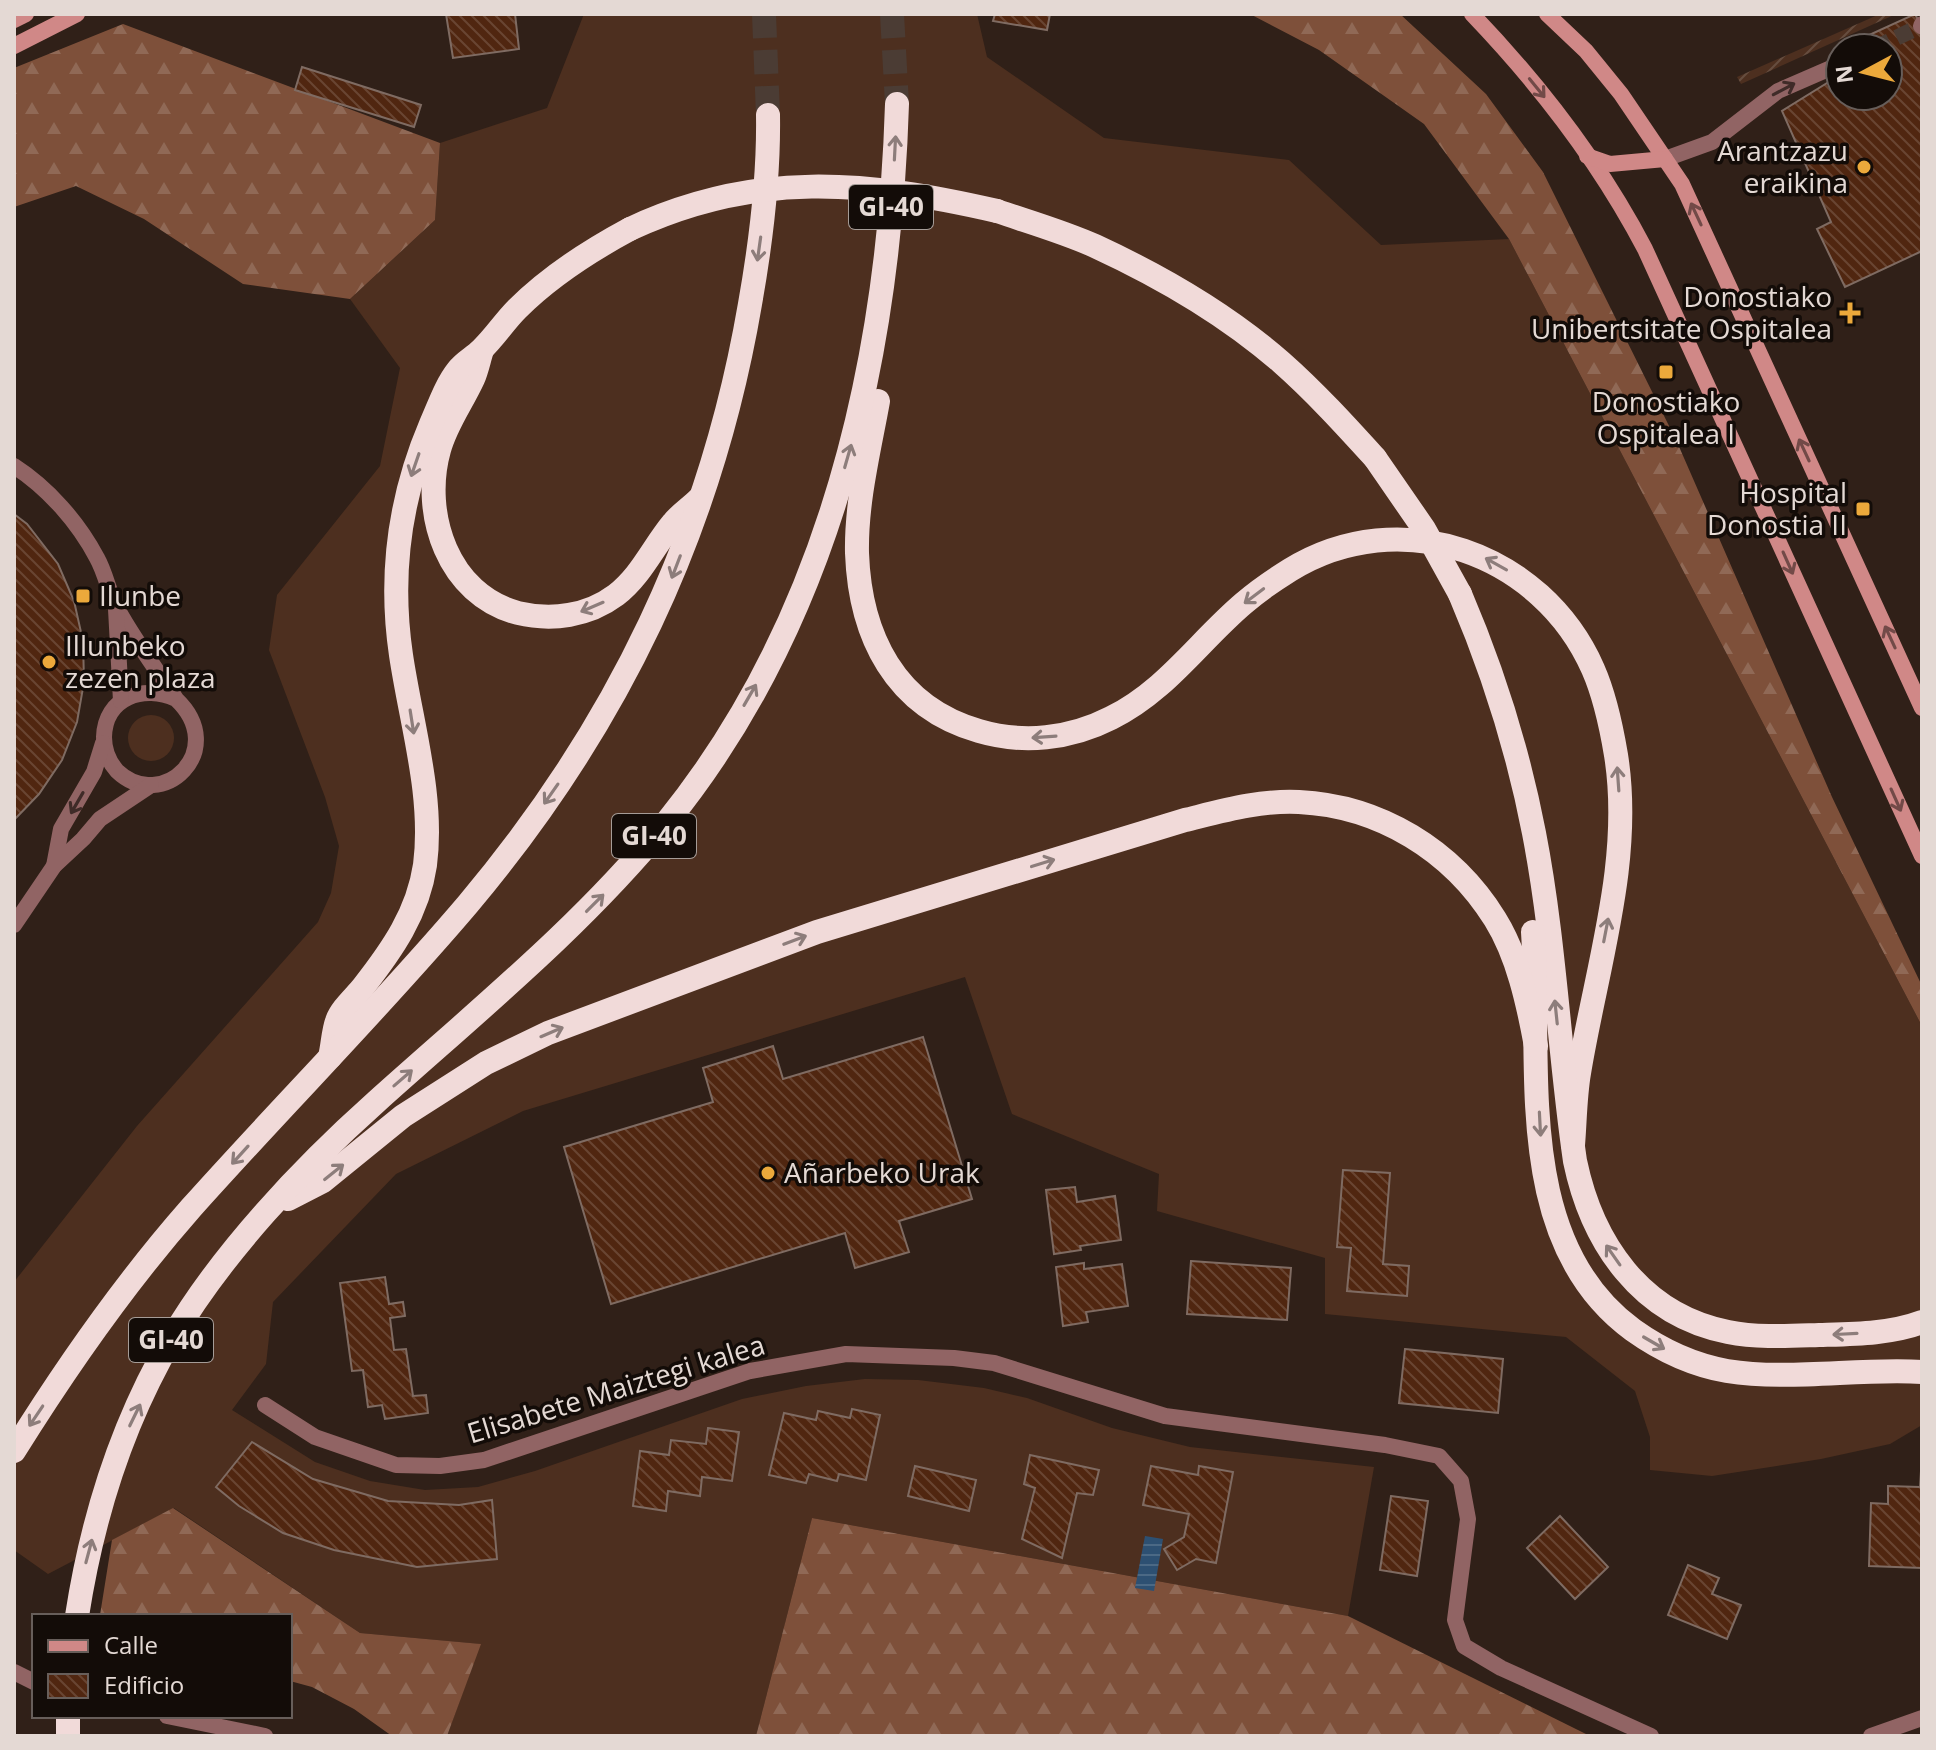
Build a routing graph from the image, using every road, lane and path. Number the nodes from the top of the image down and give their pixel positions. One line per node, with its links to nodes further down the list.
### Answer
1 (26, 14): 5 (main road)
2 (77, 14): 7 (main road)
3 (1472, 14): 6 (main road)
4 (1546, 15): 12 (main road)
5 (14, 20)
6 (1483, 21): 11 (main road, one-way to 11)
7 (14, 46)
8 (1824, 71): 12 (street, one-way to 8)
9 (897, 104): 14 (highway, GI-40, one-way to 9)
10 (768, 115): 16 (highway, GI-40, one-way to 16)
11 (1587, 156): 12 (main road); 24 (main road, one-way to 24)
12 (1665, 159): 20 (main road, one-way to 12)
13 (482, 350): 16 (highway, one-way to 13); 22 (highway, bridge); 28 (highway, one-way to 28)
14 (874, 350): 29 (highway, one-way to 14); 30 (highway, GI-40, one-way to 14)
15 (14, 466): 17 (street)
16 (704, 494): 28 (highway, GI-40, one-way to 28)
17 (116, 607): 18 (street); 19 (street)
18 (176, 699): 19 (street); 23 (street)
19 (121, 701): 21 (street)
20 (1922, 708)
21 (104, 741): 23 (street); 25 (street, one-way to 25)
22 (1516, 756): 27 (highway); 29 (highway, one-way to 22)
23 (151, 785): 25 (street)
24 (1922, 856)
25 (54, 866): 26 (street)
26 (14, 925)
27 (1536, 1046): 30 (highway, one-way to 27); 32 (highway, one-way to 32)
28 (330, 1057): 34 (highway, GI-40, one-way to 34)
29 (1573, 1145): 31 (highway, one-way to 29)
30 (267, 1211): 35 (highway, GI-40, one-way to 30)
31 (1922, 1322)
32 (1922, 1372)
33 (265, 1405): 41 (street, Elisabete Maiztegi kalea)
34 (14, 1451)
35 (77, 1614)
36 (14, 1672): 37 (street)
37 (32, 1681)
38 (177, 1718): 40 (street)
39 (1922, 1718): 42 (street)
40 (265, 1736)
41 (1651, 1736)
42 (1871, 1736)

